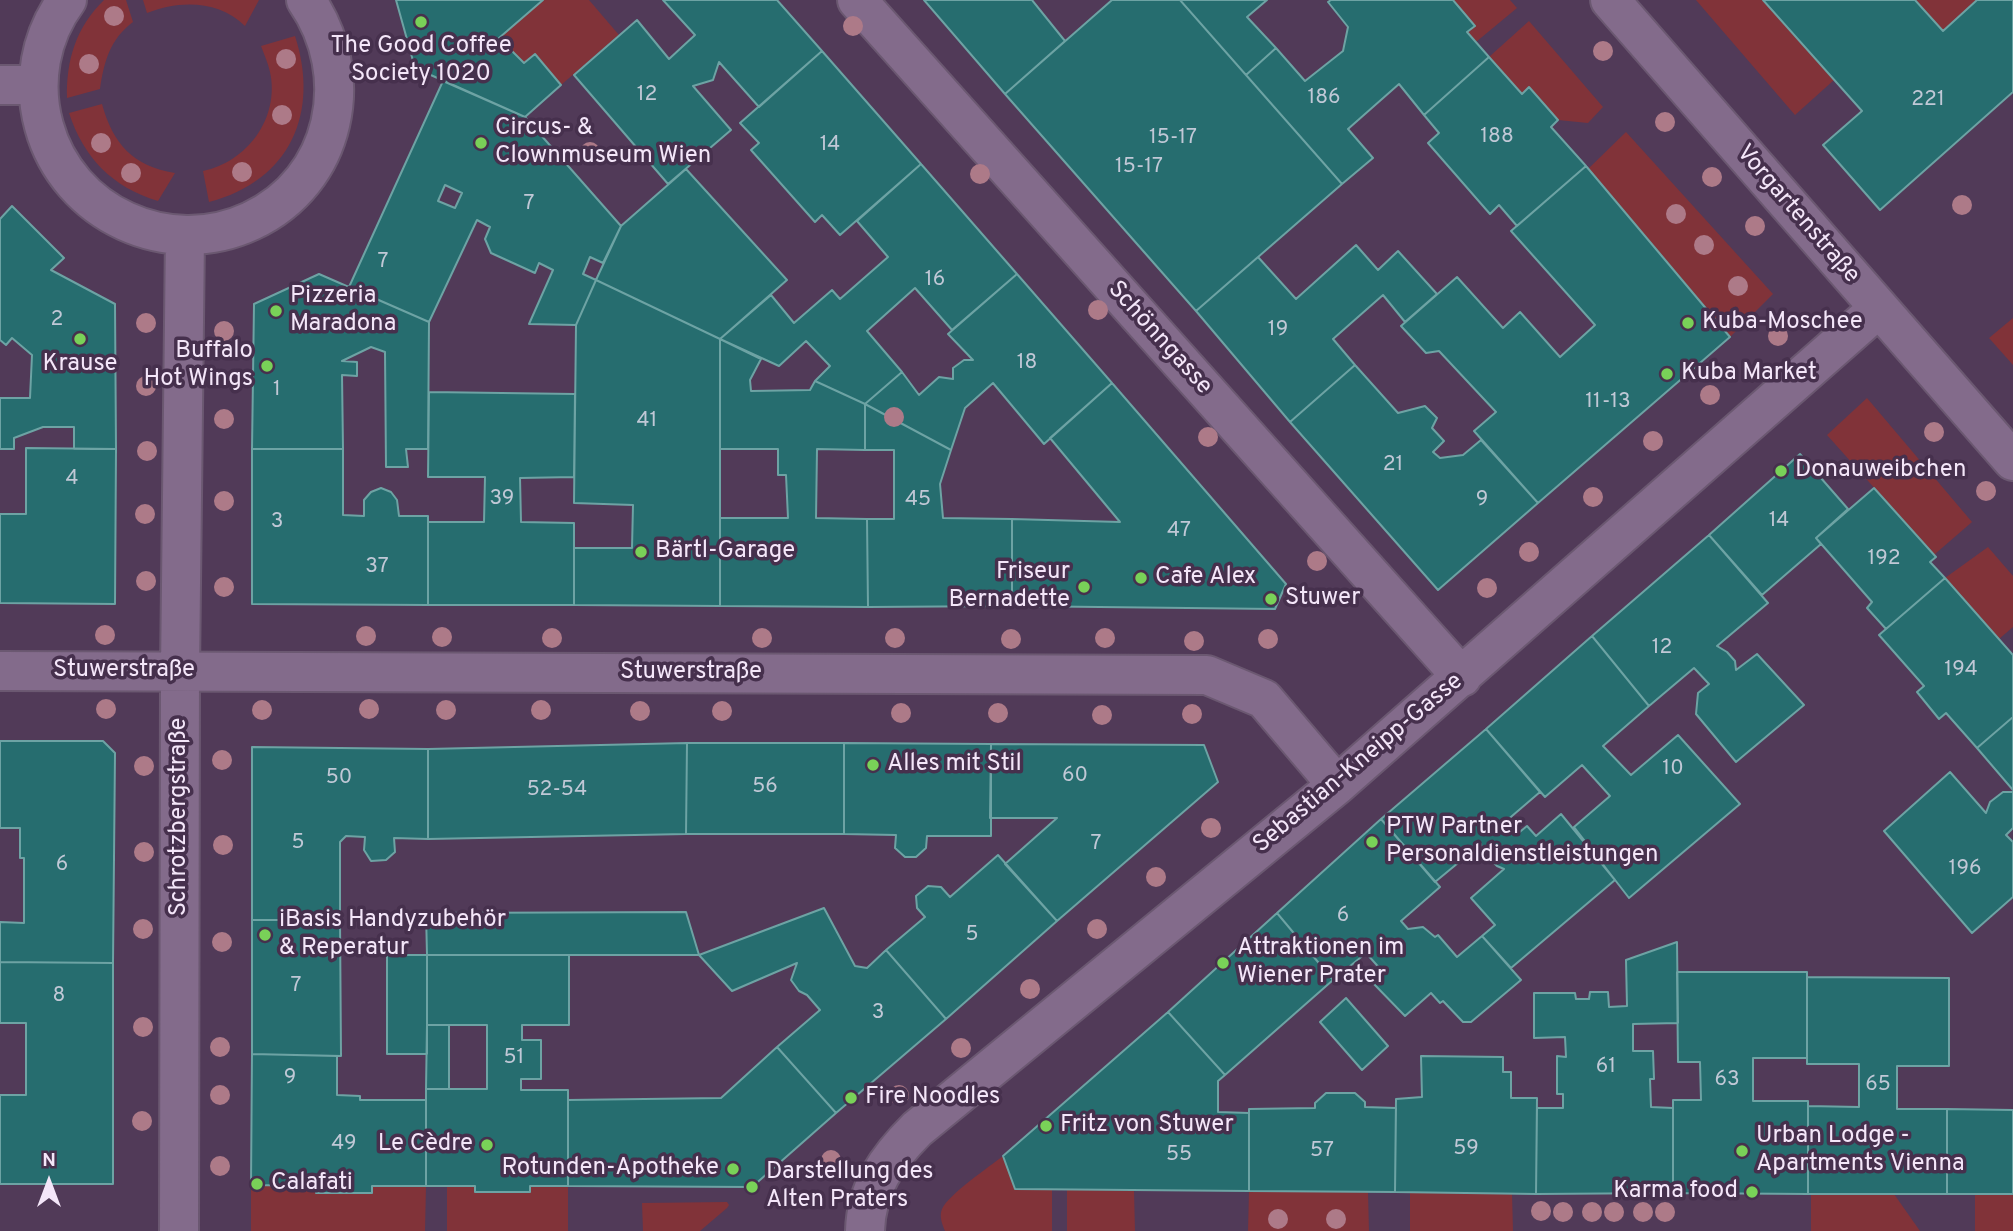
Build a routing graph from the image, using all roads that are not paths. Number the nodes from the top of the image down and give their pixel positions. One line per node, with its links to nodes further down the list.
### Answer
1 (67, 0): 6 (street)
2 (306, 0): 7 (street)
3 (857, 0): 12 (street, Schönngasse)
4 (1609, 0): 8 (street, Vorgartenstraße)
5 (0, 85): 6 (street)
6 (38, 85): 7 (street)
7 (185, 236): 11 (street, Schrotzbergstraße)
8 (1879, 308): 9 (street, Vorgartenstraße); 12 (street, Sebastian-Kneipp-Gasse)
9 (2013, 461)
10 (0, 671): 11 (street, Stuwerstraße)
11 (180, 671): 13 (street, Stuwerstraße); 14 (street, Schrotzbergstraße)
12 (1462, 677): 13 (street, Sebastian-Kneipp-Gasse)
13 (1337, 785): 15 (street, Sebastian-Kneipp-Gasse)
14 (179, 1231)
15 (865, 1231)

